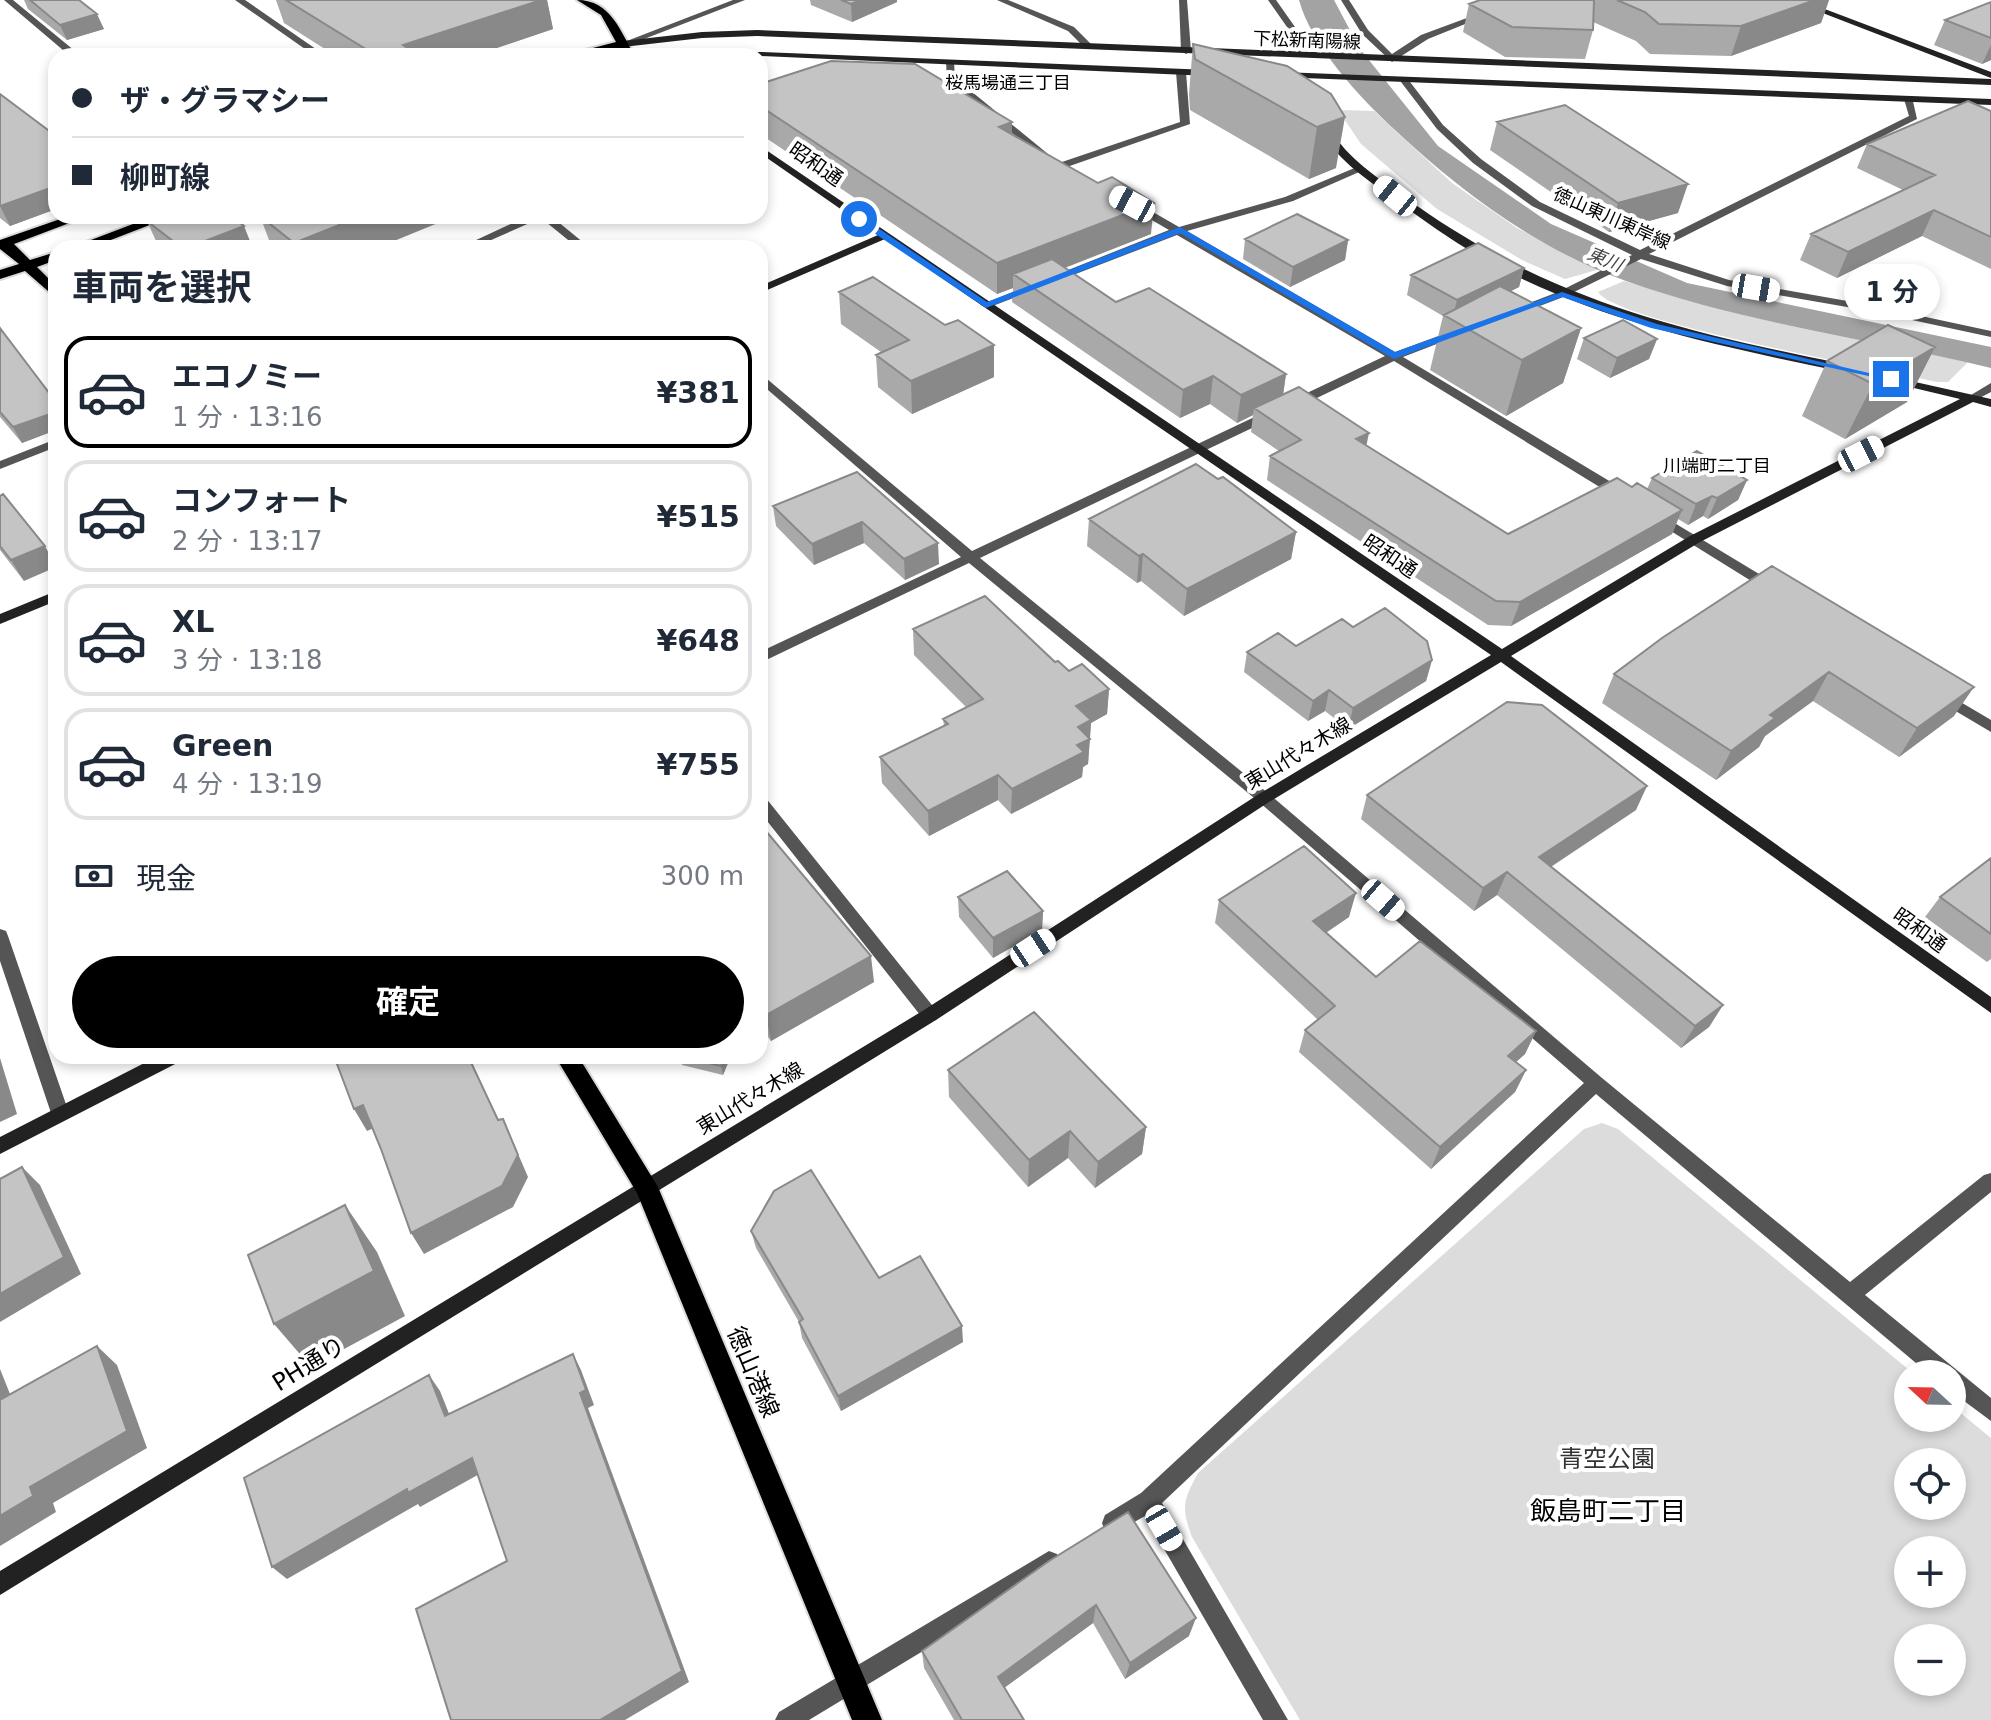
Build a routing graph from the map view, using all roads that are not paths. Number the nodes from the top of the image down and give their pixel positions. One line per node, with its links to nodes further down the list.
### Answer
1 (8, 0): 13 (street)
2 (239, 0): 14 (street)
3 (582, 0): 11 (main road)
4 (741, 0): 11 (street)
5 (1001, 0): 12 (street)
6 (1183, 0): 17 (street)
7 (1272, 0): 18 (street)
8 (1345, 0): 20 (street)
9 (1793, 0): 25 (street)
10 (1502, 9): 20 (street)
11 (623, 44): 12 (street, 下松新南陽線); 15 (main road); 16 (main road)
12 (1089, 47): 17 (street, 下松新南陽線)
13 (66, 48)
14 (309, 48)
15 (605, 48)
16 (625, 48)
17 (1186, 51): 18 (street, 下松新南陽線)
18 (1299, 55): 20 (street, 下松新南陽線)
19 (768, 57): 21 (street)
20 (1392, 59): 28 (street, 下松新南陽線)
21 (949, 62): 22 (street); 34 (street)
22 (1181, 72): 23 (street); 34 (street)
23 (1224, 73)
24 (1267, 75): 26 (street, 下松新南陽線)
25 (1991, 75)
26 (1310, 76): 27 (street, 下松新南陽線); 29 (street)
27 (1404, 80): 30 (street, 下松新南陽線); 48 (street, 徳山東川東岸線)
28 (1991, 82)
29 (1315, 91)
30 (1909, 99): 31 (street, 下松新南陽線); 48 (street)
31 (1991, 102)
32 (1324, 121): 35 (street)
33 (768, 155): 43 (street, 昭和通)
34 (1060, 166): 36 (street)
35 (1361, 169): 42 (street); 54 (street)
36 (1073, 173)
37 (1127, 201): 42 (street)
38 (57, 224): 47 (main road)
39 (144, 224): 44 (main road)
40 (519, 224): 45 (street)
41 (555, 224): 46 (street)
42 (1180, 230): 55 (street); 59 (street)
43 (884, 236): 53 (street); 55 (street, 昭和通)
44 (99, 240)
45 (482, 240)
46 (575, 240)
47 (2, 242): 50 (main road)
48 (1641, 255): 54 (street); 58 (street, 徳山東川東岸線)
49 (48, 259): 50 (main road)
50 (31, 265): 51 (main road); 52 (main road)
51 (0, 275)
52 (48, 285)
53 (768, 287)
54 (1562, 294): 56 (street); 60 (street)
55 (986, 305): 67 (street, 昭和通)
56 (1506, 315)
57 (1464, 330): 59 (street)
58 (1991, 334)
59 (1394, 356): 67 (street); 69 (street)
60 (1864, 372)
61 (1879, 376): 64 (street)
62 (768, 384): 72 (street)
63 (1991, 387): 64 (street, 東山代々木線)
64 (1972, 398): 65 (street); 71 (street, 東山代々木線)
65 (1991, 403)
66 (48, 446): 68 (street)
67 (1198, 449): 72 (street); 77 (street, 昭和通)
68 (0, 465)
69 (1629, 499)
70 (1643, 507): 71 (street)
71 (1695, 539): 74 (street); 77 (street, 東山代々木線)
72 (969, 556): 76 (street); 80 (street)
73 (48, 599): 75 (street)
74 (1788, 599)
75 (0, 619)
76 (768, 654)
77 (1502, 656): 80 (street, 東山代々木線); 83 (street, 昭和通)
78 (1922, 684): 79 (street)
79 (1990, 726)
80 (1264, 798): 84 (street, 東山代々木線); 87 (street)
81 (768, 811): 84 (street)
82 (0, 936): 88 (street)
83 (1991, 1006)
84 (930, 1015): 91 (street, 東山代々木線)
85 (159, 1064): 88 (street)
86 (571, 1064): 91 (main road, 徳山港線)
87 (1596, 1083): 92 (street); 96 (street)
88 (60, 1113): 89 (street)
89 (0, 1146)
90 (1991, 1181): 92 (street)
91 (646, 1187): 99 (street, PH通り); 100 (main road, 徳山港線)
92 (1849, 1295): 93 (street)
93 (1928, 1360)
94 (1966, 1390): 95 (street)
95 (1991, 1411)
96 (1149, 1501): 97 (street); 103 (street)
97 (1095, 1534)
98 (1068, 1550): 100 (street)
99 (0, 1584)
100 (853, 1683): 101 (street); 102 (main road, 徳山港線)
101 (787, 1720)
102 (867, 1720)
103 (1276, 1720)

